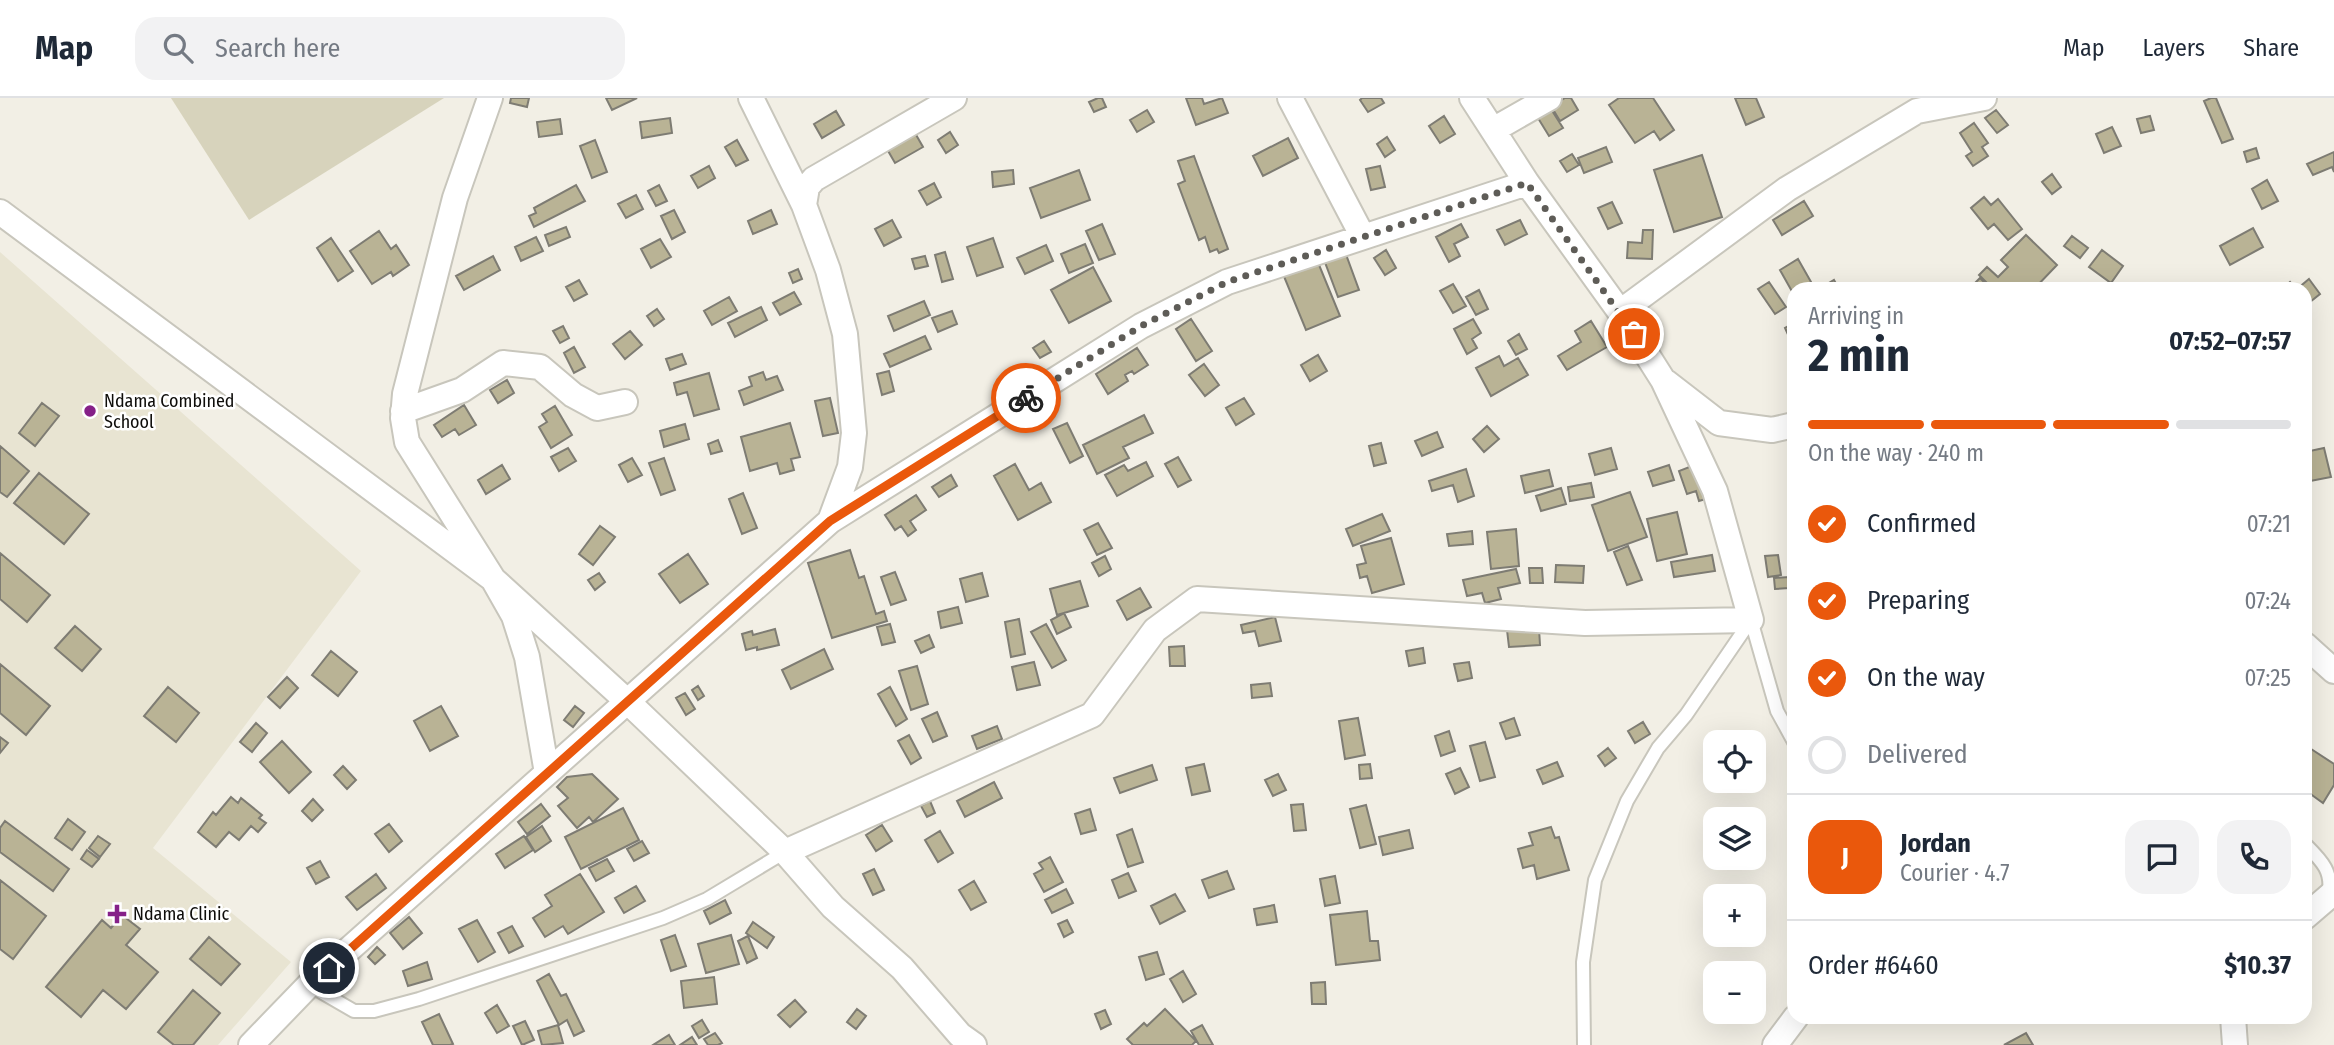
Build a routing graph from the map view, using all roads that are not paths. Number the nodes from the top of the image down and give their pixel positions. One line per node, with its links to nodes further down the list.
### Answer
1 (490, 98): 16 (street)
2 (751, 98): 10 (street)
3 (954, 98): 10 (street)
4 (1290, 98): 12 (street)
5 (1472, 98): 8 (street)
6 (1549, 98): 8 (street)
7 (1984, 98): 13 (street)
8 (1493, 130): 9 (street)
9 (1527, 183): 12 (street); 13 (street)
10 (804, 205): 18 (street)
11 (0, 212): 19 (street)
12 (1363, 237): 18 (street)
13 (1620, 312): 14 (street)
14 (1663, 380): 17 (street); 20 (street)
15 (625, 402): 16 (street)
16 (403, 411): 19 (street)
17 (1787, 427)
18 (830, 521): 23 (street)
19 (493, 579): 23 (street); 25 (street)
20 (1751, 620): 24 (lane); 26 (street); 36 (lane)
21 (2312, 651): 22 (street)
22 (2334, 671)
23 (628, 702): 25 (street); 26 (street)
24 (1787, 729)
25 (547, 773): 30 (street)
26 (785, 852): 30 (lane); 35 (street)
27 (2312, 852): 28 (lane)
28 (2331, 895): 29 (street)
29 (2312, 911)
30 (309, 985): 34 (street)
31 (1790, 1024): 33 (street)
32 (2234, 1024): 37 (street)
33 (1772, 1044)
34 (251, 1045)
35 (974, 1045)
36 (1584, 1045)
37 (2235, 1045)

